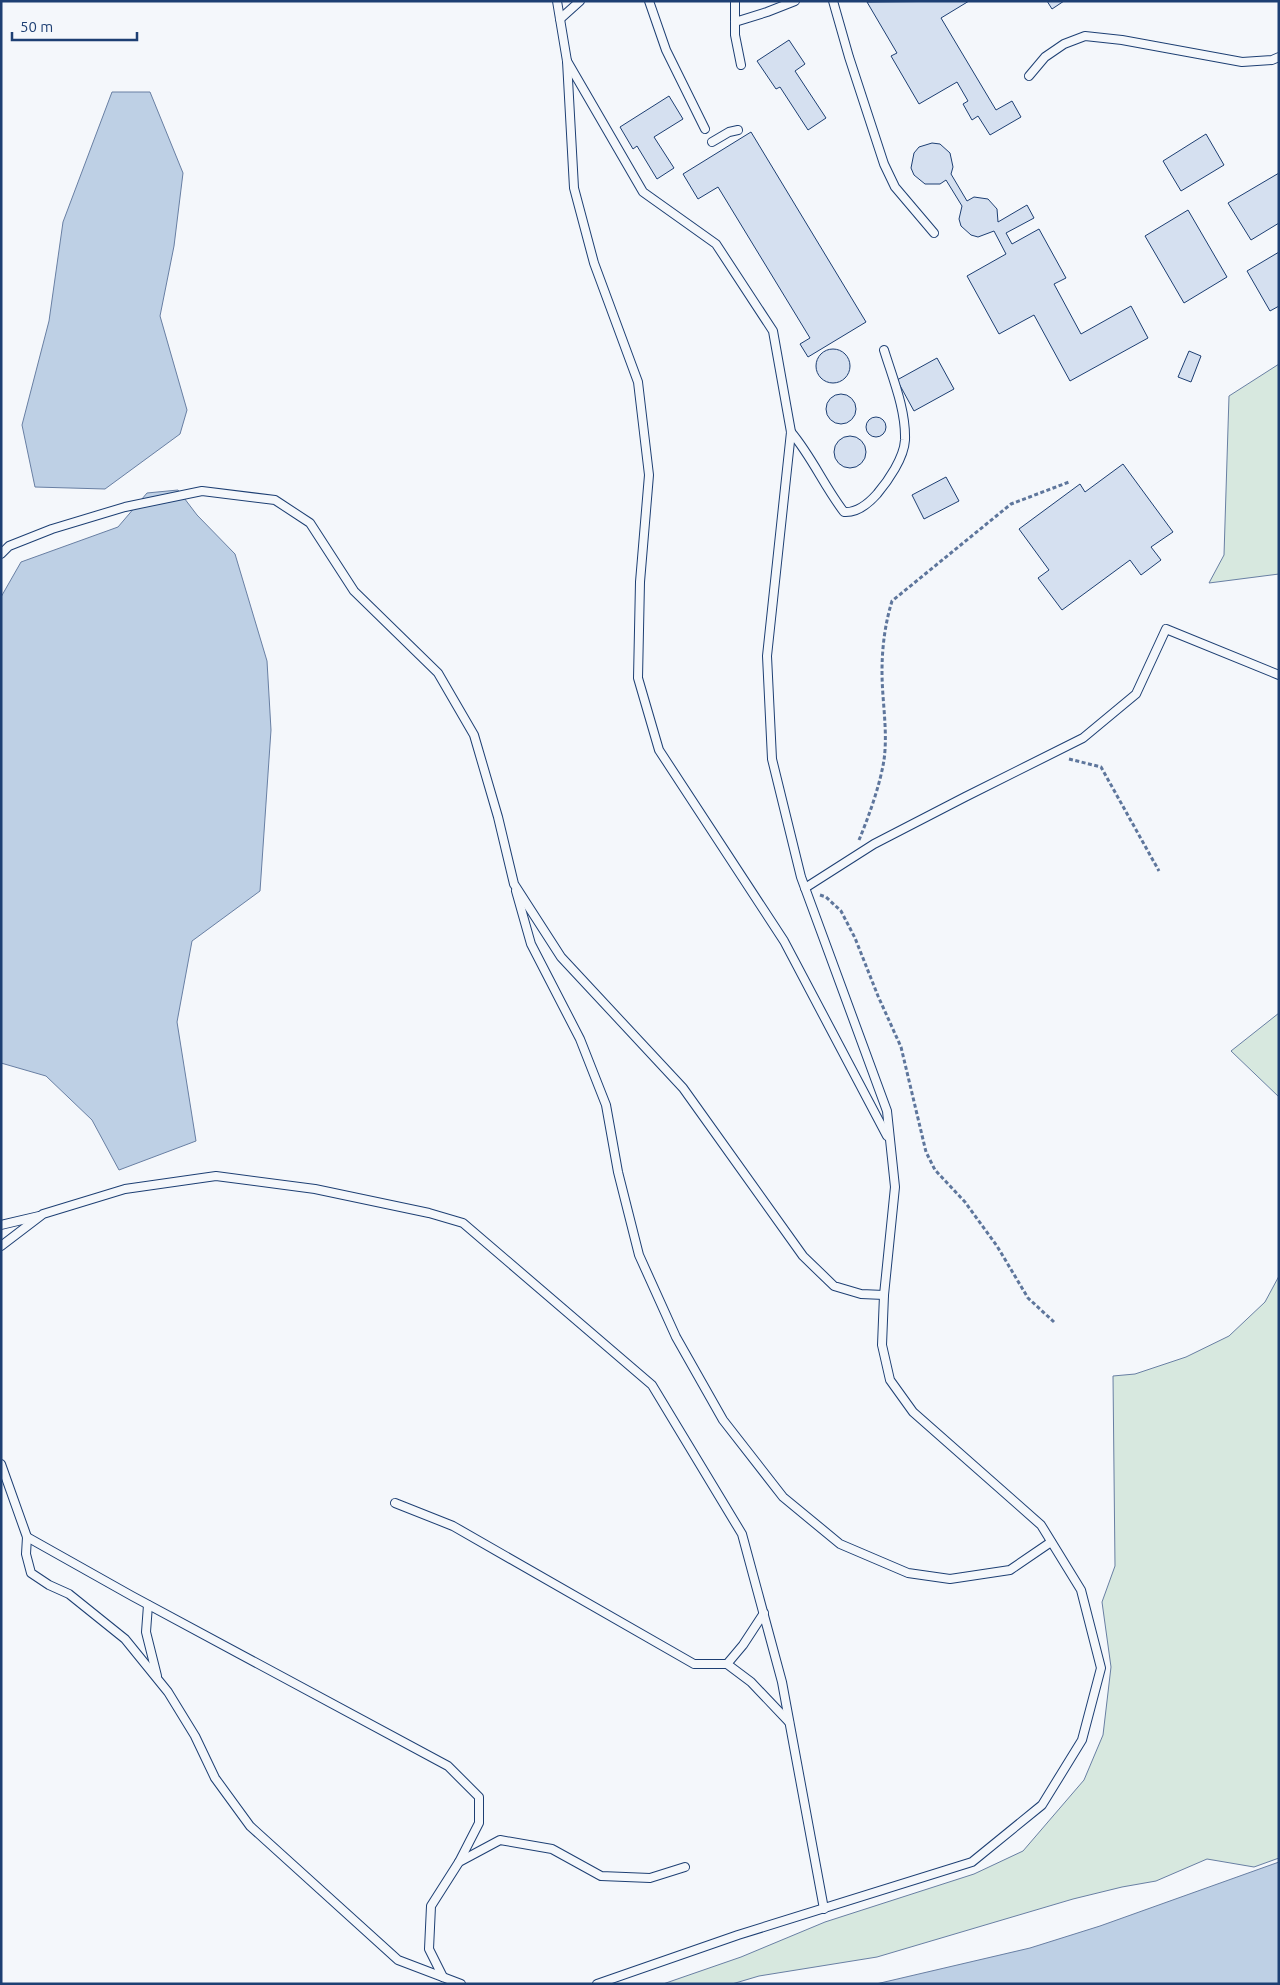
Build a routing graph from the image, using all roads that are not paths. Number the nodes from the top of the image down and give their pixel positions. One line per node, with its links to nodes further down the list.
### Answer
1 (557, 1): 7 (lane)
2 (580, 1): 7 (lane)
3 (649, 1): 13 (lane)
4 (734, 1): 8 (lane)
5 (794, 1): 8 (lane)
6 (833, 1): 16 (lane)
7 (560, 19): 10 (lane)
8 (735, 22): 11 (lane)
9 (1279, 57): 12 (lane)
10 (567, 61): 18 (lane); 23 (lane)
11 (741, 64)
12 (1029, 76)
13 (705, 129)
14 (738, 130): 15 (lane)
15 (712, 142)
16 (934, 233)
17 (884, 350): 18 (lane)
18 (791, 432): 22 (lane)
19 (1, 554): 21 (lane)
20 (1279, 675): 22 (lane)
21 (514, 884): 27 (lane); 31 (lane)
22 (805, 888): 23 (lane)
23 (890, 1142): 27 (lane)
24 (43, 1214): 25 (lane); 26 (lane); 33 (lane)
25 (1, 1225)
26 (1, 1246)
27 (884, 1295): 31 (lane)
28 (1, 1464): 30 (lane)
29 (395, 1503): 34 (lane)
30 (27, 1537): 32 (lane); 35 (lane)
31 (1051, 1542): 39 (lane)
32 (148, 1605): 35 (lane); 37 (lane)
33 (764, 1613): 34 (lane); 36 (lane)
34 (727, 1664): 36 (lane)
35 (158, 1680): 40 (lane)
36 (790, 1723): 39 (lane)
37 (460, 1862): 38 (lane); 40 (lane)
38 (685, 1867)
39 (824, 1909): 42 (lane)
40 (443, 1977): 41 (lane)
41 (461, 1984)
42 (597, 1984)

